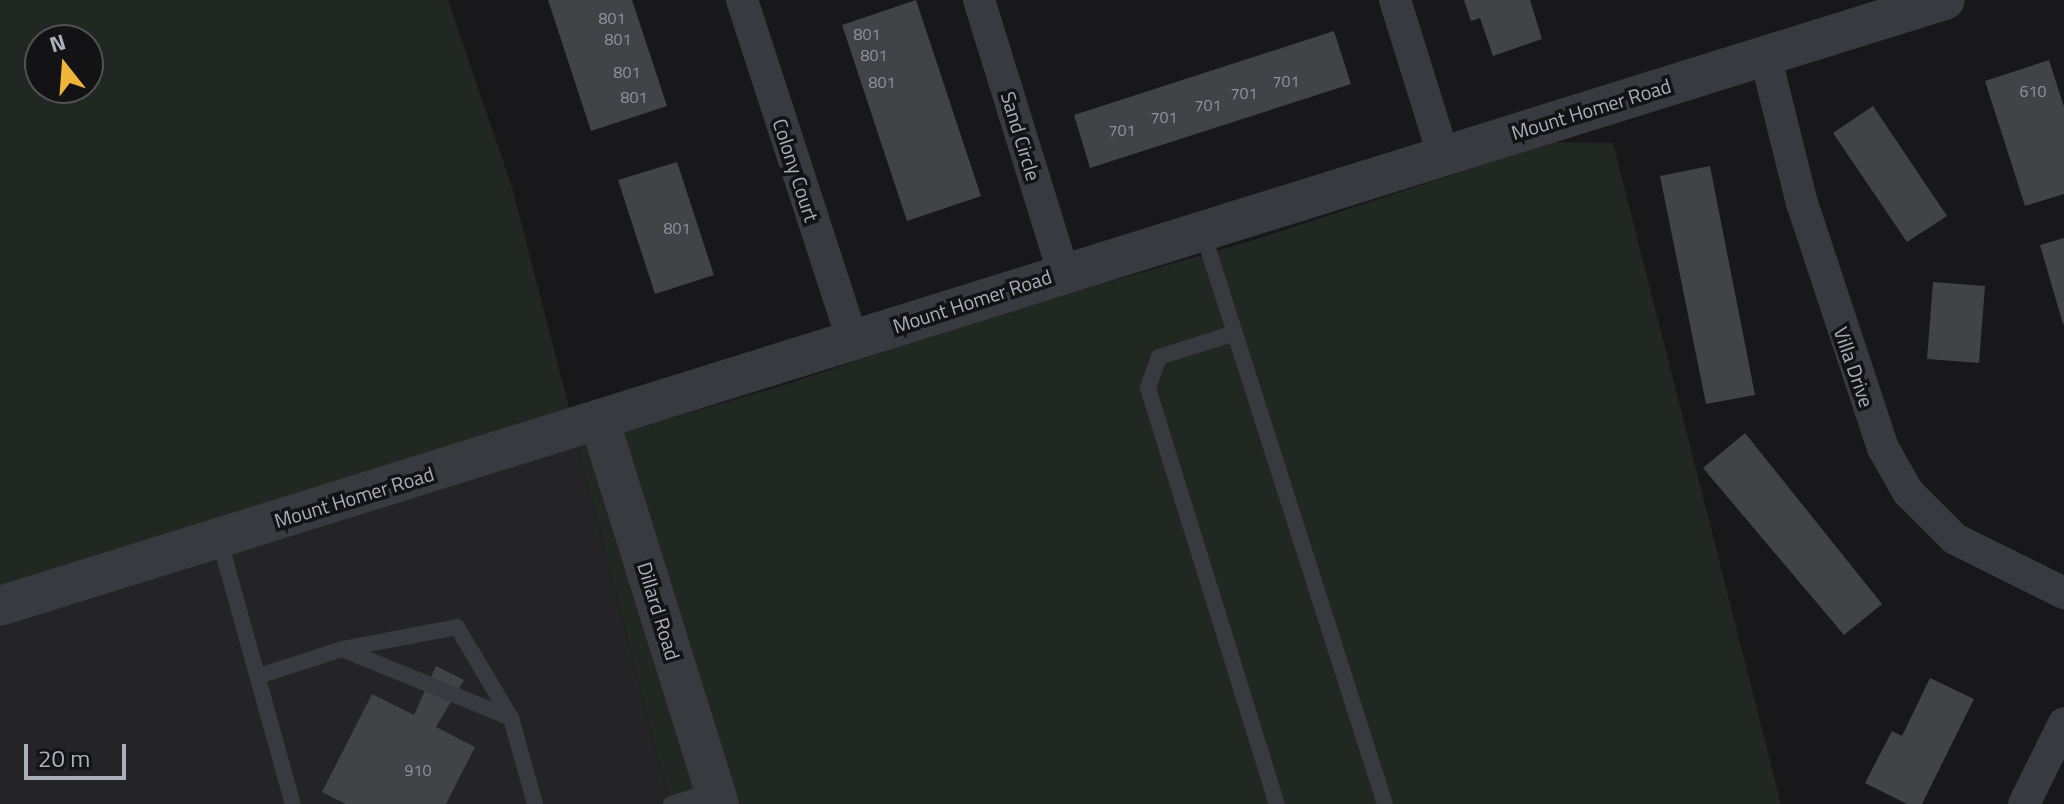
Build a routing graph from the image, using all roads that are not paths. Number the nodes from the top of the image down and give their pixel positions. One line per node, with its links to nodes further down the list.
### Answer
1 (742, 0): 10 (street, Colony Court)
2 (979, 0): 8 (street, Sand Circle)
3 (1395, 0): 6 (street)
4 (1945, 0): 5 (street, Mount Homer Road)
5 (1765, 55): 6 (street, Mount Homer Road); 13 (street, Villa Drive)
6 (1443, 154): 7 (street, Mount Homer Road)
7 (1202, 229): 8 (street, Mount Homer Road); 9 (lane)
8 (1063, 272): 10 (street, Mount Homer Road)
9 (1235, 333): 23 (lane); 24 (lane)
10 (852, 339): 11 (street, Mount Homer Road)
11 (599, 419): 12 (street, Mount Homer Road); 19 (street, Dillard Road)
12 (219, 538): 14 (street, Mount Homer Road); 16 (lane)
13 (2064, 593)
14 (0, 606)
15 (342, 649): 16 (lane); 17 (lane); 17 (lane)
16 (259, 676): 20 (lane)
17 (511, 718): 21 (lane)
18 (2064, 723): 25 (street)
19 (717, 797): 22 (lane)
20 (293, 804)
21 (535, 804)
22 (671, 804)
23 (1277, 804)
24 (1385, 804)
25 (2024, 804)

